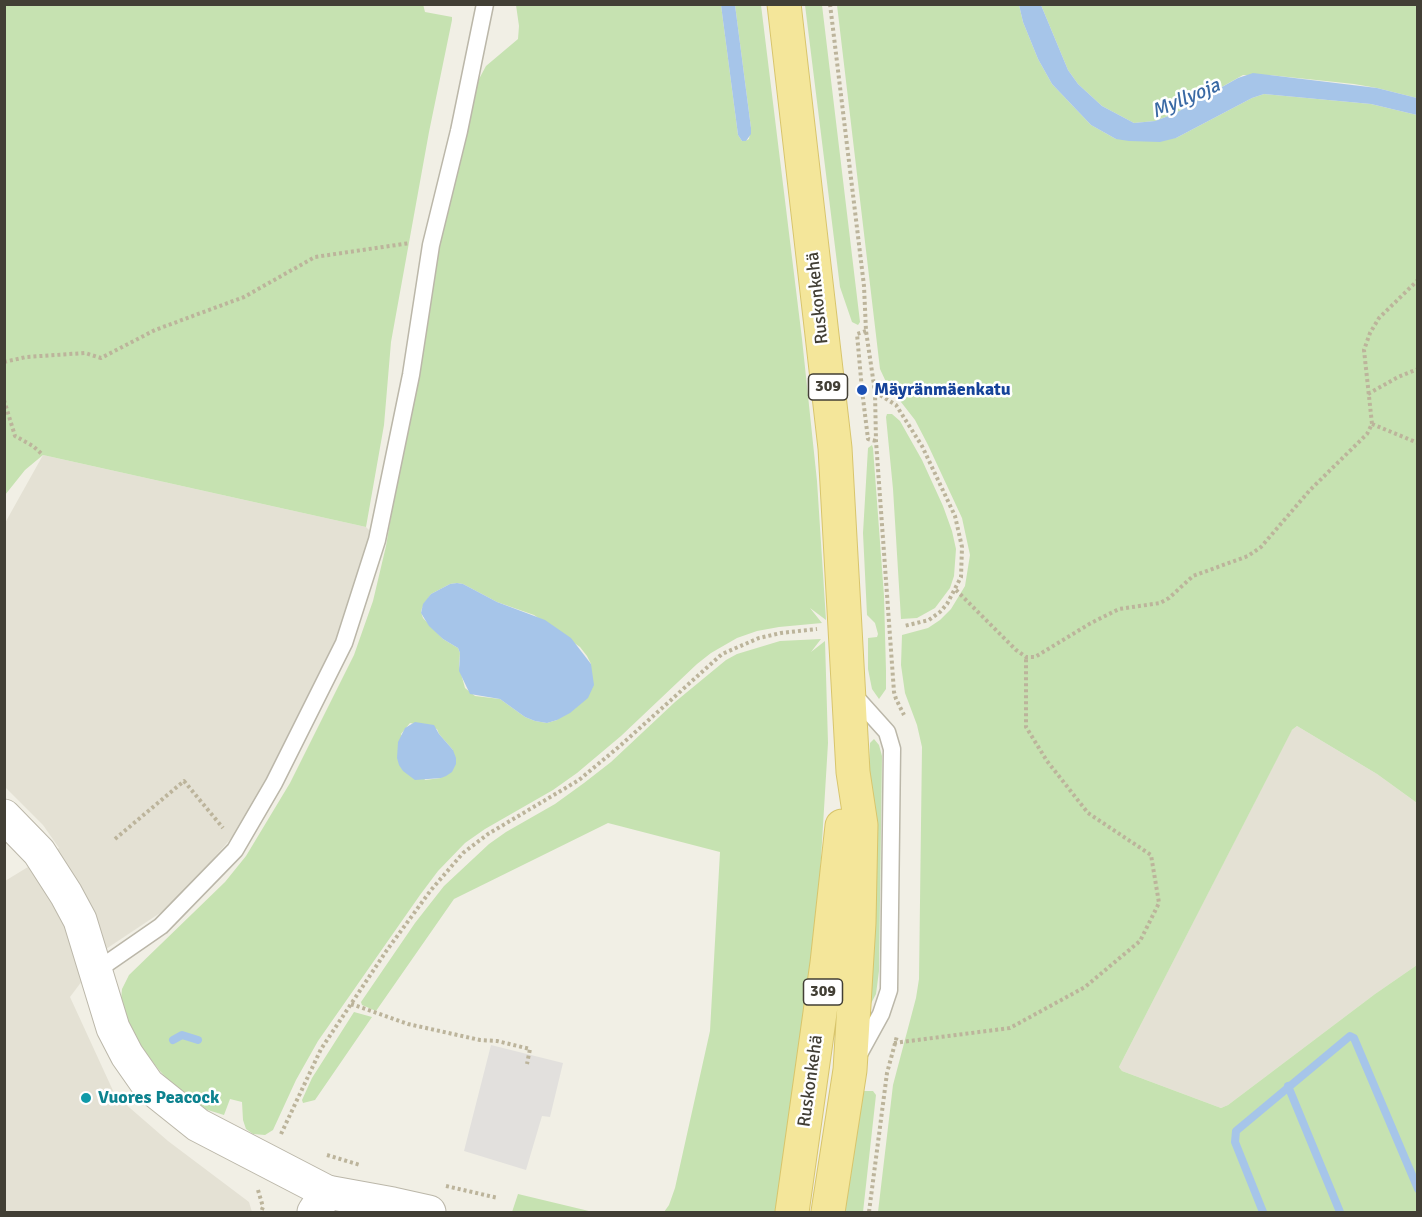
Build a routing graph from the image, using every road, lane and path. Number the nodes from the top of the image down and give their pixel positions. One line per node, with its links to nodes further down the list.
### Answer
1 (485, 4): 4 (lane)
2 (784, 4): 20 (main road, Ruskonkehä / 309)
3 (830, 4): 6 (path)
4 (431, 244): 7 (path); 25 (lane)
5 (1418, 280): 10 (path)
6 (866, 331): 9 (path); 13 (path)
7 (4, 362)
8 (1418, 369): 10 (path)
9 (875, 392): 13 (path); 16 (path)
10 (1368, 394): 12 (path)
11 (4, 400): 15 (path)
12 (1372, 424): 14 (path); 19 (path)
13 (876, 441): 21 (path)
14 (1418, 442)
15 (43, 455)
16 (956, 590): 17 (path); 19 (path)
17 (904, 626)
18 (819, 629): 27 (path)
19 (1026, 657): 29 (path)
20 (850, 691): 22 (main road, Ruskonkehä / 309); 31 (lane)
21 (907, 720)
22 (853, 772): 31 (main road, Ruskonkehä / 309); 36 (main road, Ruskonkehä / 309)
23 (4, 816): 26 (street)
24 (115, 839): 25 (path)
25 (235, 850): 26 (lane)
26 (96, 971): 32 (street)
27 (351, 1004): 30 (path); 32 (path)
28 (897, 1034): 29 (path)
29 (894, 1043): 38 (path)
30 (527, 1064)
31 (850, 1071): 37 (main road, Ruskonkehä / 309)
32 (267, 1162): 33 (street); 34 (path)
33 (321, 1202): 35 (street)
34 (261, 1212)
35 (429, 1212)
36 (792, 1212)
37 (828, 1212)
38 (869, 1212)

